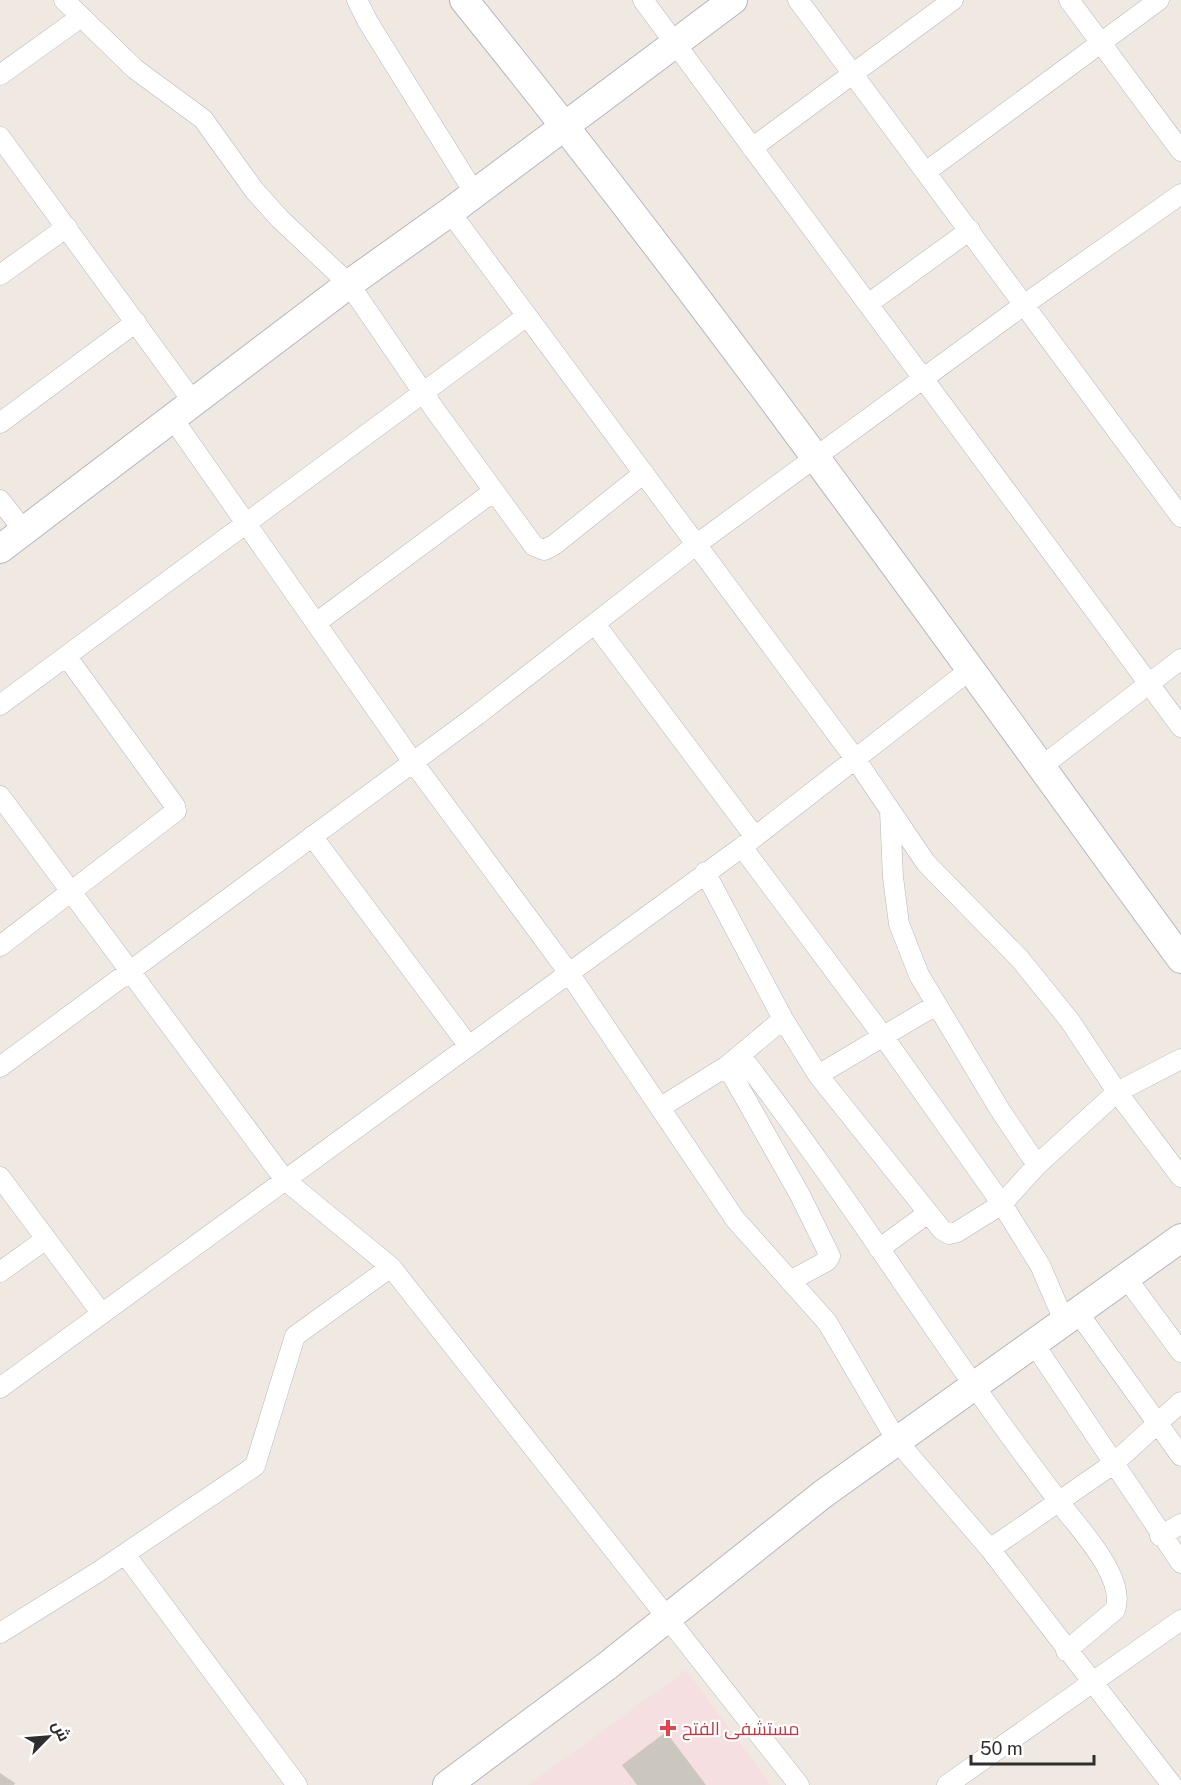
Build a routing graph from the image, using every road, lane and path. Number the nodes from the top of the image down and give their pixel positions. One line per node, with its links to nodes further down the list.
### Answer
1 (64, 0): 10 (street)
2 (357, 0): 20 (street)
3 (464, 0): 15 (street)
4 (643, 0): 12 (street)
5 (733, 0): 12 (street)
6 (798, 0): 13 (street)
7 (952, 0): 13 (street)
8 (1069, 0): 11 (street)
9 (1159, 0): 11 (street)
10 (81, 17): 14 (street); 26 (street)
11 (1101, 43): 18 (street); 19 (street)
12 (675, 44): 15 (street); 17 (street)
13 (854, 74): 17 (street); 19 (street)
14 (0, 75)
15 (566, 126): 20 (street); 35 (street)
16 (0, 137): 23 (street)
17 (752, 148): 27 (street)
18 (1181, 151)
19 (927, 171): 24 (street)
20 (475, 194): 22 (street)
21 (1181, 194): 28 (street)
22 (450, 212): 26 (street); 29 (street)
23 (67, 227): 25 (street); 30 (street)
24 (970, 230): 27 (street); 28 (street)
25 (0, 275)
26 (349, 284): 32 (street); 33 (street)
27 (868, 304): 31 (street)
28 (1025, 304): 31 (street); 39 (street)
29 (526, 316): 32 (street); 36 (street)
30 (136, 322): 33 (street); 34 (street)
31 (924, 378): 35 (street); 49 (street)
32 (422, 392): 37 (street); 40 (street)
33 (183, 411): 40 (street); 41 (street)
34 (0, 423)
35 (814, 459): 42 (street); 48 (street)
36 (644, 473): 37 (street); 42 (street)
37 (494, 491): 44 (street)
38 (0, 500): 41 (street)
39 (1181, 517)
40 (246, 524): 44 (street); 46 (street)
41 (24, 531): 43 (street)
42 (697, 544): 45 (street); 52 (street)
43 (0, 549)
44 (316, 623): 53 (street)
45 (595, 624): 53 (street); 58 (street)
46 (67, 657): 50 (street); 60 (street)
47 (1181, 659): 49 (street)
48 (971, 669): 52 (street); 54 (street)
49 (1149, 683): 51 (street); 54 (street)
50 (0, 705)
51 (1181, 727)
52 (856, 760): 56 (street); 58 (street)
53 (413, 762): 57 (street); 64 (street)
54 (1041, 767): 62 (street)
55 (0, 796): 60 (street)
56 (890, 811): 65 (street); 73 (street)
57 (312, 837): 63 (street); 68 (street)
58 (749, 842): 59 (street); 67 (street)
59 (705, 872): 64 (street); 66 (street)
60 (69, 892): 61 (street); 63 (street)
61 (0, 945)
62 (1181, 959)
63 (129, 971): 71 (street); 78 (street)
64 (569, 973): 68 (street); 74 (street)
65 (936, 1005): 67 (street); 75 (street)
66 (783, 1019): 70 (street); 72 (street)
67 (883, 1036): 72 (street); 79 (street)
68 (468, 1045): 78 (street)
69 (1181, 1059): 73 (street)
70 (733, 1061): 74 (street); 83 (street); 87 (street)
71 (0, 1067)
72 (818, 1076): 80 (street)
73 (1117, 1092): 75 (street); 77 (street)
74 (661, 1107): 87 (street)
75 (1037, 1165): 79 (street)
76 (0, 1177): 82 (street)
77 (1181, 1177)
78 (285, 1180): 84 (street); 88 (street)
79 (1002, 1204): 80 (street); 89 (street)
80 (928, 1213): 83 (street)
81 (1181, 1238): 86 (street)
82 (46, 1239): 85 (street); 88 (street)
83 (879, 1249): 93 (street)
84 (391, 1267): 103 (street); 105 (street)
85 (0, 1272)
86 (1127, 1279): 89 (street); 91 (street)
87 (790, 1281): 96 (street)
88 (102, 1314): 92 (street)
89 (1072, 1318): 90 (street); 95 (street)
90 (1034, 1344): 93 (street); 98 (street)
91 (1181, 1352)
92 (0, 1388)
93 (974, 1388): 96 (street); 99 (street)
94 (1181, 1402): 95 (street)
95 (1157, 1424): 97 (street); 98 (street)
96 (897, 1441): 102 (street); 105 (street)
97 (1181, 1456)
98 (1113, 1464): 99 (street); 101 (street)
99 (1060, 1503): 102 (street); 108 (street)
100 (1181, 1524): 101 (street)
101 (1160, 1536): 104 (street)
102 (990, 1549): 108 (street)
103 (125, 1554): 107 (street); 110 (street)
104 (1181, 1563)
105 (667, 1616): 111 (street); 112 (street)
106 (1181, 1620): 109 (street)
107 (0, 1632)
108 (1066, 1651): 109 (street)
109 (1090, 1681): 113 (street); 114 (street)
110 (297, 1785)
111 (447, 1785)
112 (799, 1785)
113 (947, 1785)
114 (1172, 1785)

